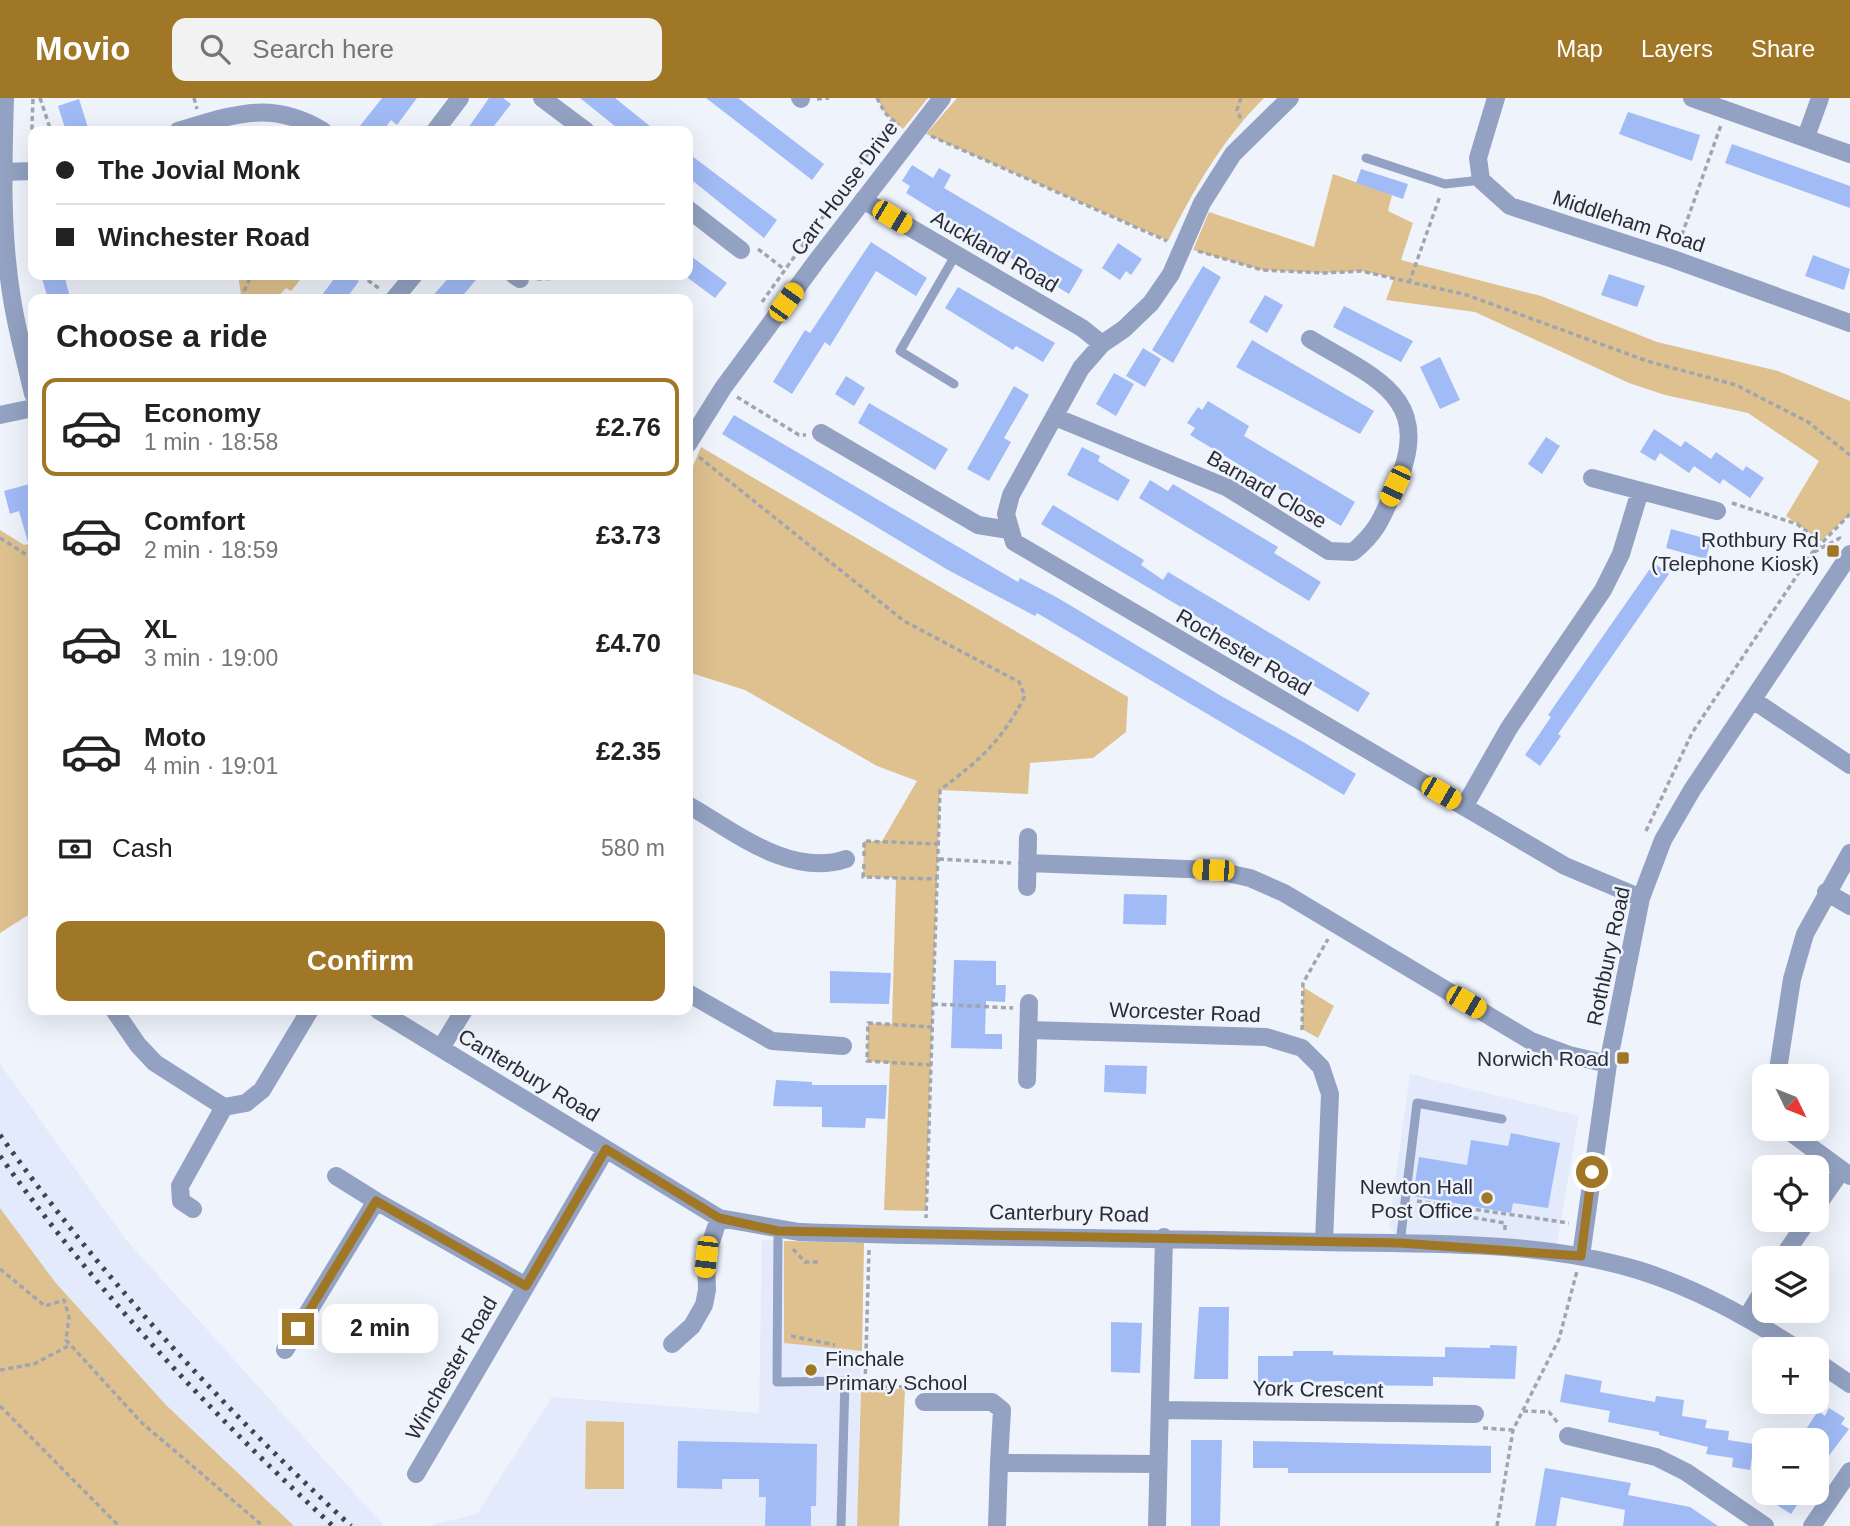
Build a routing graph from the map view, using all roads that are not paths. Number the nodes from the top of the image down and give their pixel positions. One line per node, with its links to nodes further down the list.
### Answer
1 (5, 98): 17 (street)
2 (460, 98): 11 (street)
3 (542, 98): 12 (street)
4 (942, 98): 19 (street, Carr House Drive)
5 (1290, 98): 28 (street)
6 (1496, 98): 18 (street)
7 (1692, 98): 13 (street)
8 (1820, 98): 13 (street)
9 (195, 126): 10 (street)
10 (313, 126)
11 (439, 126)
12 (579, 126)
13 (1806, 137): 14 (street)
14 (1850, 154)
15 (1366, 158): 18 (lane)
16 (28, 171): 17 (street)
17 (3, 172): 22 (street)
18 (1481, 180): 26 (street, Middleham Road)
19 (863, 200): 23 (street, Auckland Road); 35 (street, Carr House Drive)
20 (693, 213): 21 (street)
21 (741, 250)
22 (3, 253): 29 (street)
23 (956, 254): 28 (street, Auckland Road); 30 (lane)
24 (408, 280): 25 (street)
25 (389, 294)
26 (1850, 323)
27 (1310, 340): 33 (street, Barnard Close)
28 (1102, 344): 33 (street)
29 (28, 371)
30 (954, 384)
31 (28, 409): 32 (street)
32 (0, 415)
33 (1055, 417): 39 (street)
34 (821, 433): 39 (street)
35 (693, 450)
36 (1592, 478): 37 (street)
37 (1640, 491): 38 (street); 43 (street)
38 (1717, 511)
39 (1009, 530): 43 (street, Rochester Road)
40 (1850, 554): 41 (street, Rothbury Road)
41 (1753, 700): 42 (street); 51 (street, Rothbury Road)
42 (1850, 765)
43 (1464, 807): 51 (street, Rochester Road)
44 (693, 808): 47 (street)
45 (1028, 837): 48 (street)
46 (1850, 853): 50 (street)
47 (846, 859)
48 (1027, 863): 49 (street); 62 (street)
49 (1027, 887)
50 (1826, 892): 52 (street); 63 (street)
51 (1641, 898): 62 (street, Rothbury Road)
52 (1850, 906)
53 (693, 996): 60 (street)
54 (1029, 1006): 59 (street)
55 (117, 1015): 65 (street)
56 (307, 1015): 65 (street)
57 (387, 1015): 61 (street, Canterbury Road)
58 (461, 1015): 61 (street)
59 (1029, 1030): 64 (street); 77 (street, Worcester Road)
60 (843, 1046)
61 (441, 1048): 68 (street, Canterbury Road)
62 (1608, 1064): 79 (street, Rothbury Road)
63 (1779, 1064)
64 (1027, 1080)
65 (224, 1107): 73 (street)
66 (1502, 1119): 78 (lane)
67 (1802, 1141): 69 (street)
68 (606, 1149): 74 (street, Canterbury Road); 80 (street, Winchester Road)
69 (1846, 1173): 71 (street)
70 (335, 1176): 72 (street, Winchester Road)
71 (1829, 1192)
72 (376, 1201): 80 (street, Winchester Road); 85 (street)
73 (193, 1209)
74 (719, 1218): 75 (street, Canterbury Road); 84 (street)
75 (778, 1231): 76 (street, Canterbury Road); 96 (lane)
76 (1164, 1237): 77 (street, Canterbury Road); 89 (street)
77 (1324, 1242): 78 (street, Canterbury Road)
78 (1400, 1243): 79 (street, Canterbury Road)
79 (1581, 1256): 82 (street, Canterbury Road)
80 (526, 1286): 95 (street, Winchester Road)
81 (1752, 1308): 82 (street)
82 (1746, 1317): 83 (street, Canterbury Road)
83 (1778, 1337)
84 (671, 1344)
85 (285, 1350)
86 (1829, 1370): 87 (street)
87 (1850, 1384)
88 (924, 1402): 92 (street)
89 (1160, 1410): 90 (street, York Crescent); 93 (street)
90 (1475, 1414)
91 (1568, 1436): 99 (street)
92 (999, 1463): 93 (street); 97 (street)
93 (1158, 1464): 98 (street)
94 (1850, 1471): 100 (street)
95 (416, 1474)
96 (841, 1526)
97 (997, 1526)
98 (1157, 1526)
99 (1765, 1526)
100 (1812, 1526)

